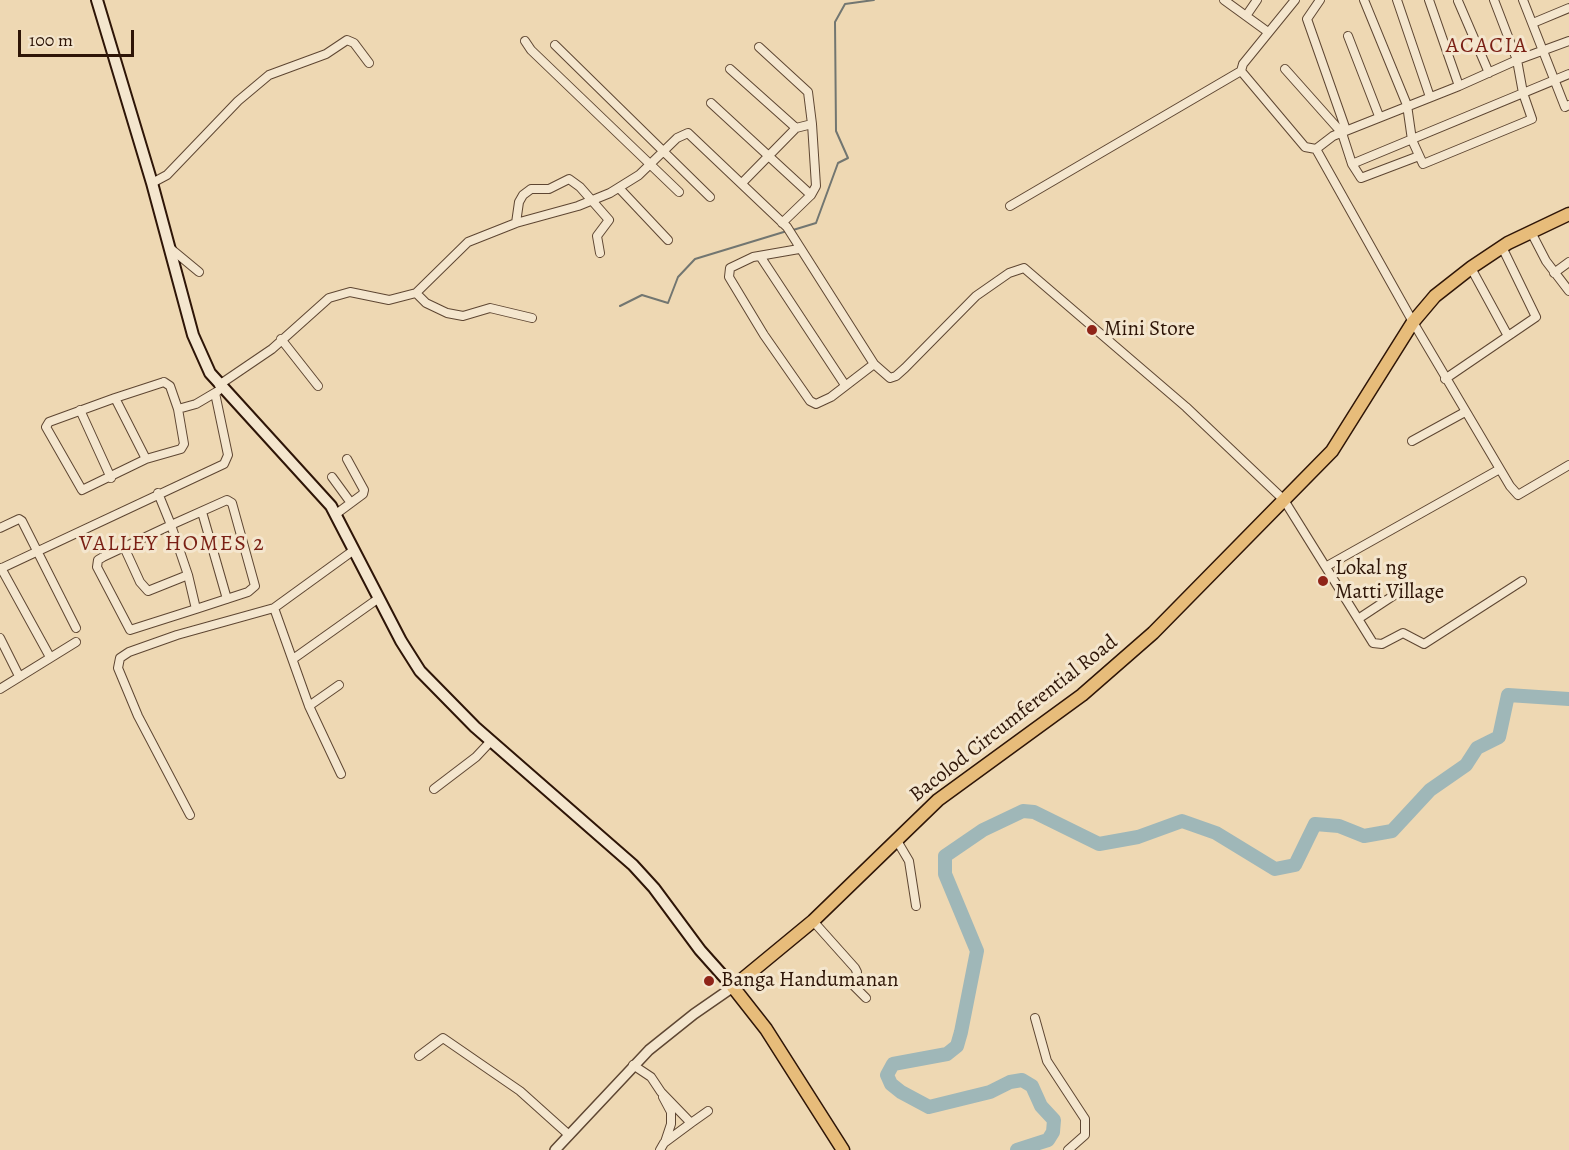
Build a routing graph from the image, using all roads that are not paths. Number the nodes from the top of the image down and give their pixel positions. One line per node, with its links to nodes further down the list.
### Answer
1 (97, 0): 49 (main road)
2 (1224, 0): 13 (street)
3 (1257, 0): 13 (street)
4 (1295, 0): 15 (street)
5 (1320, 0): 33 (street)
6 (1364, 0): 35 (street)
7 (1397, 0): 32 (street)
8 (1429, 0): 30 (street)
9 (1494, 0): 22 (street)
10 (1523, 0): 14 (street)
11 (1458, 1): 27 (street)
12 (1569, 8): 14 (street)
13 (1246, 16): 15 (street)
14 (1533, 23): 21 (street)
15 (1268, 32): 26 (street)
16 (1348, 36): 38 (street)
17 (525, 40): 48 (street)
18 (1569, 42): 21 (street)
19 (555, 45): 44 (street)
20 (759, 47): 39 (street)
21 (1544, 52): 22 (street); 29 (street)
22 (1517, 60): 27 (street); 31 (street)
23 (369, 63): 49 (street)
24 (730, 69): 40 (street)
25 (1285, 69): 37 (street)
26 (1241, 71): 43 (street); 56 (street)
27 (1489, 73): 30 (street)
28 (1569, 74): 29 (street)
29 (1555, 80): 31 (street); 36 (street)
30 (1459, 86): 32 (street)
31 (1523, 93): 42 (street); 45 (street)
32 (1430, 97): 35 (street)
33 (1337, 102): 37 (street); 41 (street)
34 (711, 103): 46 (street)
35 (1407, 105): 38 (street); 42 (street)
36 (1569, 105)
37 (1322, 108): 41 (street)
38 (1379, 116): 41 (street)
39 (812, 124): 40 (street); 53 (street)
40 (796, 128): 46 (street)
41 (1344, 131): 43 (street); 47 (street)
42 (1412, 140): 45 (street); 47 (street)
43 (1316, 149): 74 (street)
44 (663, 152): 48 (street); 50 (street); 54 (street)
45 (1419, 156): 47 (street)
46 (767, 157): 50 (street); 53 (street)
47 (1352, 164)
48 (650, 165): 51 (street); 52 (street)
49 (152, 183): 63 (main road)
50 (742, 183): 59 (street)
51 (619, 188): 55 (street); 61 (street)
52 (679, 192)
53 (811, 195): 59 (street)
54 (710, 197)
55 (592, 200): 58 (street); 58 (street); 65 (street)
56 (1010, 206)
57 (1569, 214): 60 (main road, Bacolod Circumferential Road)
58 (516, 223): 72 (street)
59 (784, 225): 64 (street)
60 (1532, 232): 62 (main road, Bacolod Circumferential Road); 70 (street)
61 (668, 240)
62 (1502, 247): 68 (main road, Bacolod Circumferential Road); 75 (street)
63 (170, 248): 69 (street); 81 (main road)
64 (799, 249): 66 (street); 77 (street)
65 (600, 253)
66 (760, 256): 79 (street); 79 (street)
67 (1569, 262): 70 (street)
68 (1471, 268): 74 (main road, Bacolod Circumferential Road); 75 (street)
69 (199, 272)
70 (1554, 273): 71 (street)
71 (1569, 291)
72 (416, 293): 73 (street); 76 (street)
73 (532, 318)
74 (1413, 322): 78 (street); 94 (main road, Bacolod Circumferential Road)
75 (1508, 336): 78 (street)
76 (281, 339): 80 (street); 81 (street)
77 (874, 364): 79 (street); 94 (street)
78 (1446, 379): 85 (street)
79 (846, 385)
80 (318, 387)
81 (218, 389): 83 (street); 93 (street); 97 (main road)
82 (115, 398): 83 (street); 84 (street); 87 (street)
83 (178, 409): 87 (street)
84 (80, 410): 92 (street); 92 (street)
85 (1465, 412): 86 (street); 90 (street)
86 (1412, 441)
87 (146, 459): 92 (street)
88 (347, 459): 95 (street)
89 (1569, 465): 90 (street)
90 (1498, 470): 103 (street)
91 (332, 477): 95 (street)
92 (111, 478)
93 (158, 493): 98 (street); 102 (street)
94 (1284, 500): 103 (street); 126 (main road, Bacolod Circumferential Road)
95 (351, 503): 97 (street)
96 (202, 512): 98 (street); 109 (street); 109 (street)
97 (336, 514): 101 (main road)
98 (171, 525): 100 (street); 105 (street)
99 (0, 528): 102 (street)
100 (124, 547): 105 (street); 111 (street)
101 (354, 550): 108 (main road); 110 (street)
102 (38, 551): 104 (street); 113 (street)
103 (1327, 566): 112 (street)
104 (1, 569): 116 (street)
105 (188, 575): 111 (street)
106 (1522, 581): 112 (street)
107 (1408, 586): 112 (street)
108 (379, 598): 117 (street); 122 (main road)
109 (227, 599): 111 (street)
110 (274, 608): 117 (street); 125 (street)
111 (196, 609)
112 (1358, 619)
113 (76, 628)
114 (0, 638): 118 (street)
115 (76, 642): 116 (street)
116 (50, 657): 118 (street)
117 (293, 659): 121 (street)
118 (19, 676): 120 (street)
119 (339, 685): 121 (street)
120 (0, 688)
121 (309, 706): 123 (street)
122 (491, 741): 124 (street); 129 (main road)
123 (341, 774)
124 (434, 789)
125 (190, 815)
126 (896, 839): 127 (street); 128 (main road, Bacolod Circumferential Road)
127 (916, 906)
128 (813, 921): 129 (main road, Bacolod Circumferential Road); 130 (street)
129 (734, 987): 133 (street); 140 (main road)
130 (866, 998)
131 (1035, 1018): 141 (street)
132 (419, 1056): 137 (street)
133 (633, 1065): 134 (street); 137 (street)
134 (661, 1092): 136 (street); 138 (street)
135 (708, 1111): 136 (street)
136 (692, 1123): 138 (street)
137 (568, 1135): 139 (street)
138 (662, 1147)
139 (555, 1150)
140 (843, 1150)
141 (1068, 1150)

